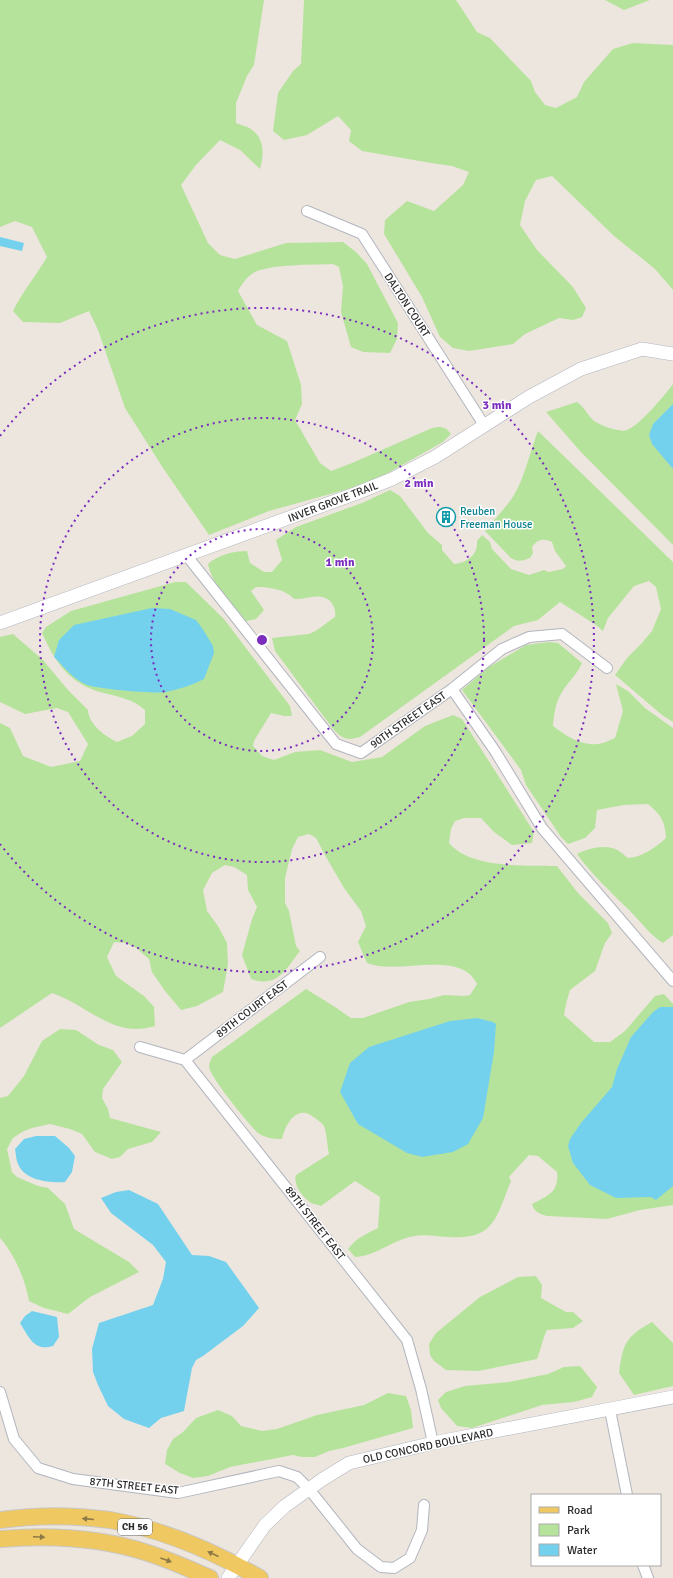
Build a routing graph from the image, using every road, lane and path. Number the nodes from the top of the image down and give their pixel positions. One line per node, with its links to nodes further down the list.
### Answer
1 (307, 211): 3 (street, DALTON COURT)
2 (673, 354): 3 (street, INVER GROVE TRAIL)
3 (484, 426): 4 (street, INVER GROVE TRAIL)
4 (186, 556): 5 (street, INVER GROVE TRAIL); 7 (street, 90TH STREET EAST)
5 (0, 623)
6 (607, 668): 7 (street)
7 (452, 689): 9 (street, 90TH STREET EAST)
8 (320, 957): 11 (street, 89TH COURT EAST)
9 (673, 981)
10 (140, 1047): 11 (street)
11 (185, 1060): 15 (street, 89TH STREET EAST)
12 (0, 1392): 16 (street, 87TH STREET EAST)
13 (673, 1397): 14 (street, OLD CONCORD BOULEVARD)
14 (610, 1410): 15 (street, OLD CONCORD BOULEVARD); 17 (street)
15 (433, 1443): 16 (street, OLD CONCORD BOULEVARD)
16 (309, 1489): 21 (street, OLD CONCORD BOULEVARD); 23 (street, 87TH STREET EAST)
17 (627, 1494)
18 (424, 1505): 23 (street)
19 (0, 1520): 21 (main road, CH 56, one-way to 19)
20 (0, 1539): 24 (main road, CH 56, one-way to 24)
21 (238, 1565): 25 (street, OLD CONCORD BOULEVARD); 26 (main road, CH 56)
22 (643, 1566): 27 (street)
23 (394, 1573)
24 (210, 1578)
25 (228, 1578)
26 (260, 1578)
27 (648, 1578)

